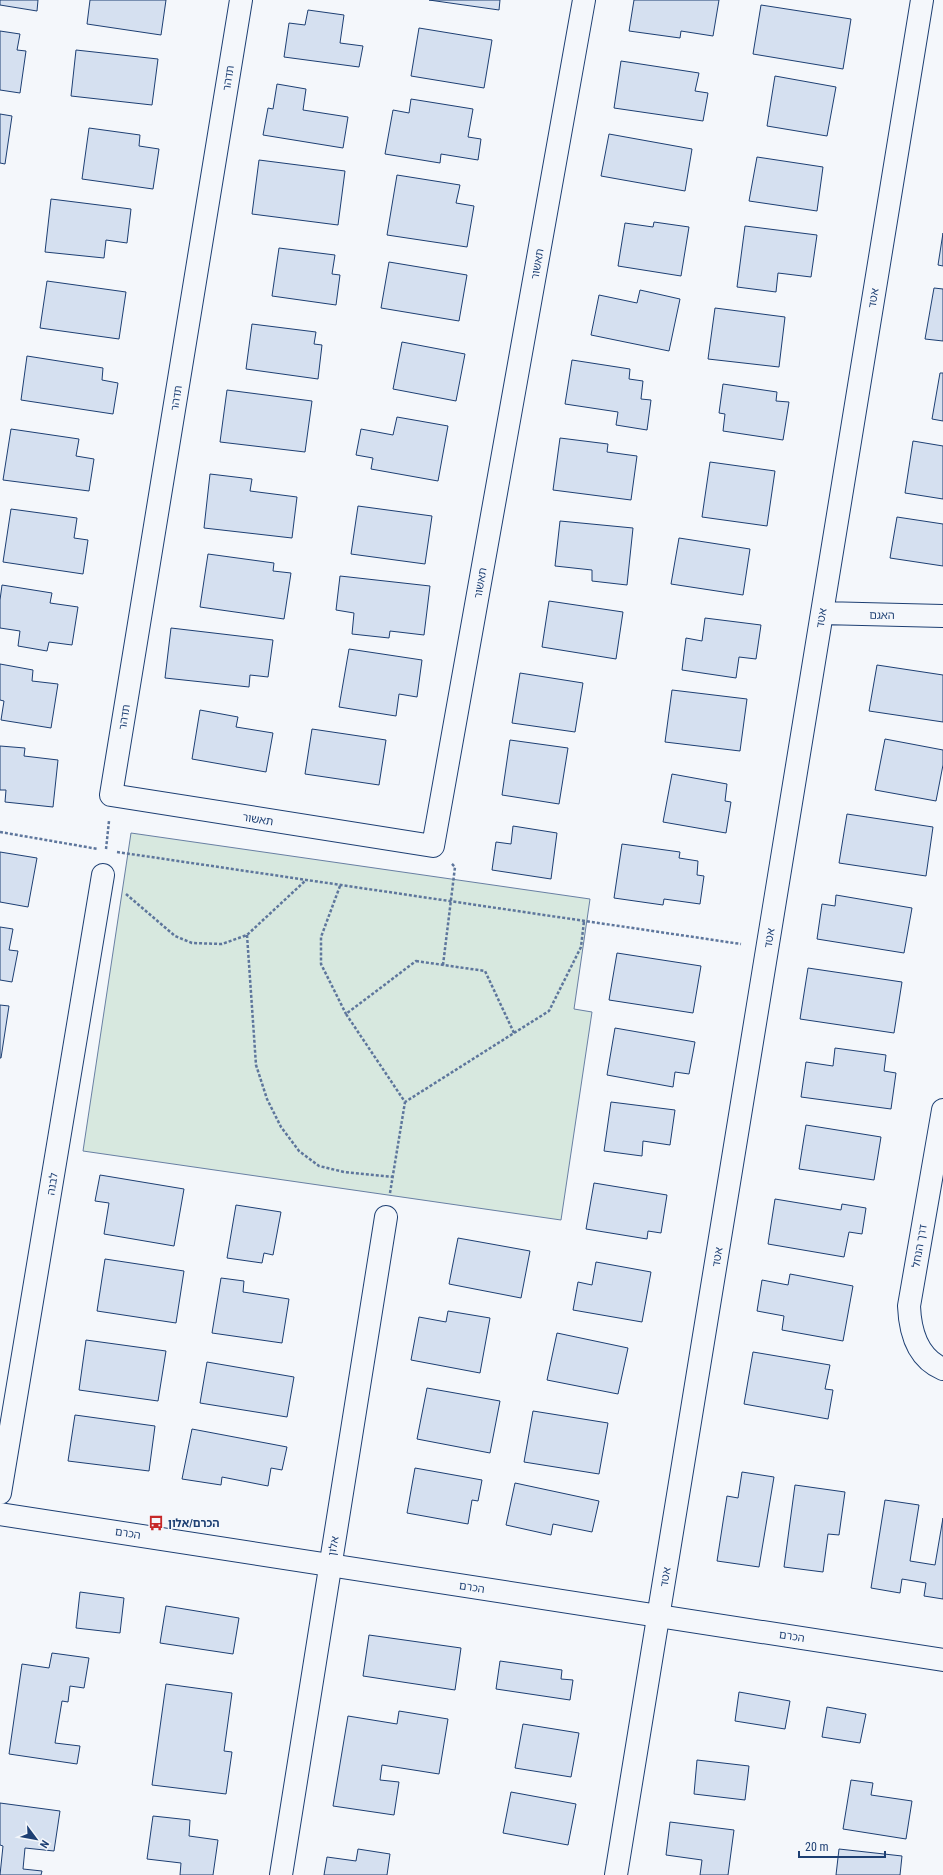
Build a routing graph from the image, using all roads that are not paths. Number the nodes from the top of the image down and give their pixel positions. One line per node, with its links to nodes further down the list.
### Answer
1 (241, 0): 6 (street, תדהר)
2 (584, 0): 6 (street, תאשור)
3 (922, 0): 4 (street, אטד)
4 (822, 613): 5 (street, האגם); 14 (street, אטד)
5 (943, 616)
6 (111, 795)
7 (103, 875): 11 (street, לבנה)
8 (943, 1110): 10 (street, דרך הנחל)
9 (386, 1217): 13 (street, אלון)
10 (943, 1369)
11 (0, 1493)
12 (0, 1514): 13 (street, הכרם)
13 (330, 1565): 14 (street, הכרם); 16 (street, אלון)
14 (659, 1615): 15 (street, הכרם); 17 (street, אטד)
15 (943, 1660)
16 (281, 1875)
17 (616, 1875)

